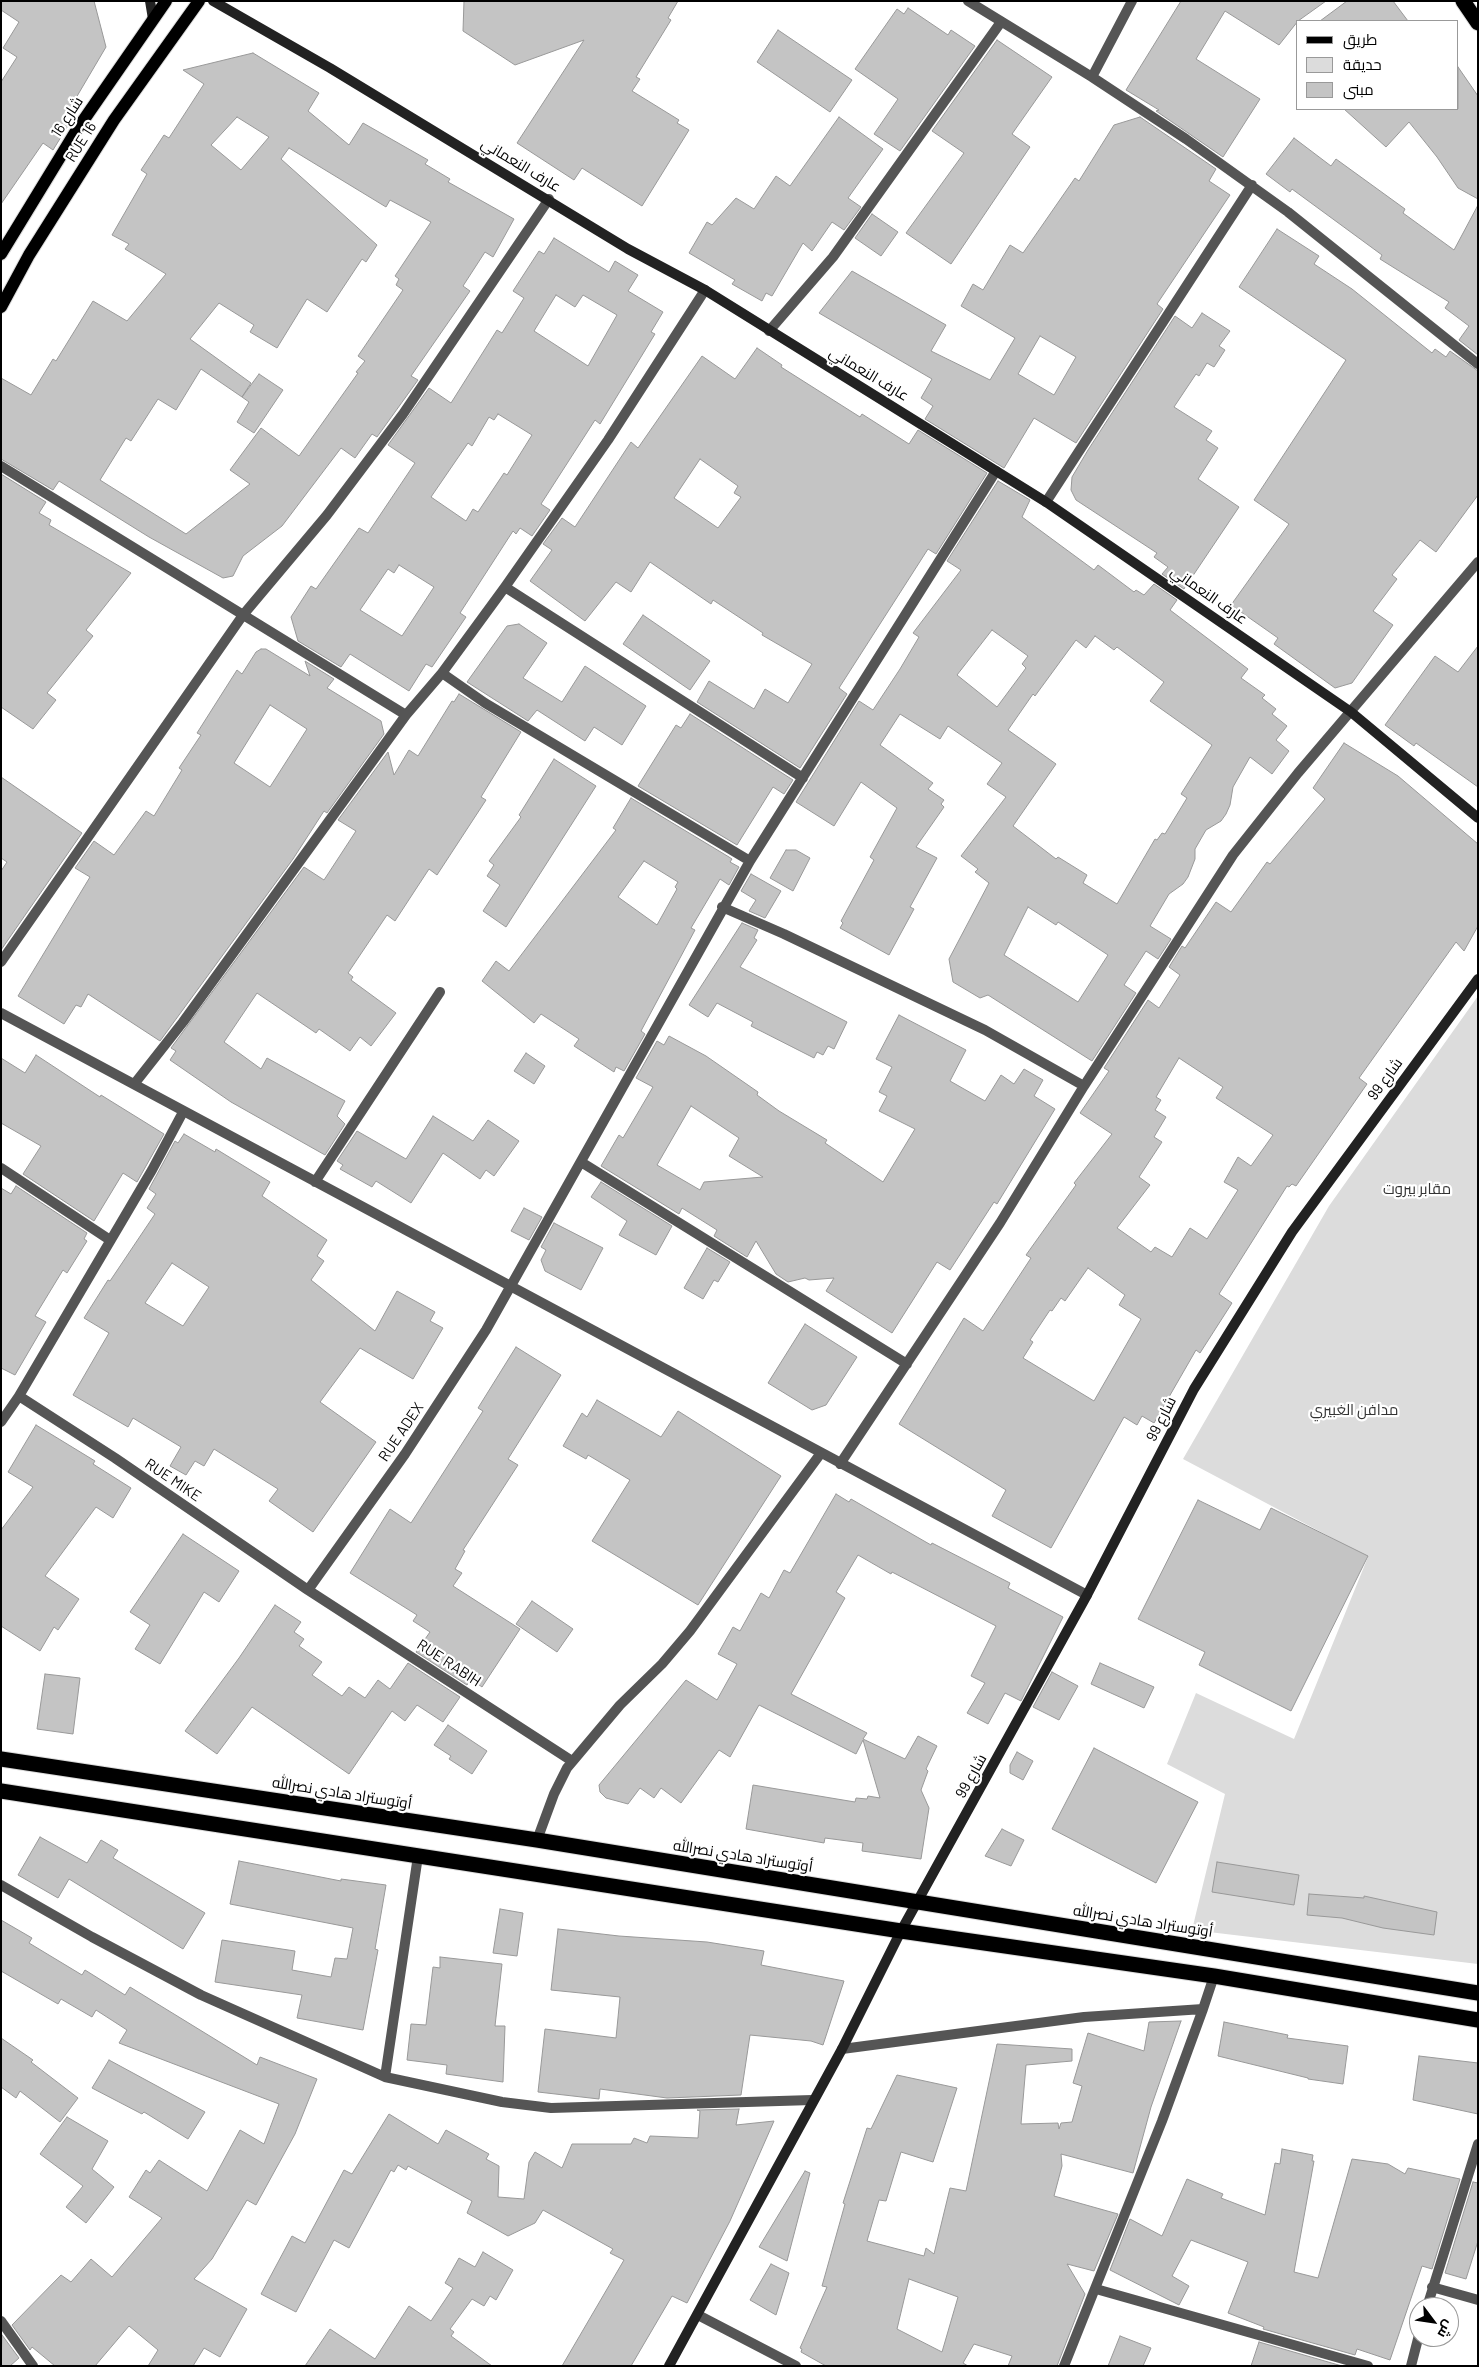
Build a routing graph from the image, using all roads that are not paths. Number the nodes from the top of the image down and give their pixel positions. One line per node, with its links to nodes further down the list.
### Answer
1 (150, 1): 8 (street)
2 (166, 1): 8 (main road, شارع 16)
3 (199, 1): 16 (main road, RUE 16)
4 (213, 1): 13 (street, عارف النعماني)
5 (968, 1): 9 (street)
6 (1132, 1): 11 (street)
7 (1463, 1): 10 (highway)
8 (153, 19): 14 (main road, شارع 16)
9 (1001, 22): 11 (street); 17 (street)
10 (1478, 23)
11 (1092, 77): 12 (street)
12 (1252, 186): 18 (street); 21 (street)
13 (549, 199): 15 (street, عارف النعماني); 24 (street)
14 (1, 254)
15 (704, 290): 17 (street, عارف النعماني); 23 (street)
16 (1, 307)
17 (769, 331): 20 (street, عارف النعماني)
18 (1478, 364)
19 (1, 466): 24 (street)
20 (996, 471): 21 (street, عارف النعماني); 28 (street, RUE ADEX)
21 (1046, 502): 26 (street, عارف النعماني)
22 (1478, 562): 26 (street)
23 (505, 587): 25 (street); 28 (street)
24 (243, 615): 27 (street); 32 (street)
25 (442, 673): 27 (street); 30 (street)
26 (1352, 712): 29 (street, عارف النعماني); 37 (street)
27 (406, 715): 36 (street)
28 (802, 778): 30 (street, RUE ADEX)
29 (1478, 818)
30 (750, 861): 31 (street, RUE ADEX)
31 (722, 907): 37 (street); 39 (street, RUE ADEX)
32 (1, 962)
33 (1478, 979): 50 (street, شارع 99)
34 (440, 992): 41 (street)
35 (1, 1013): 36 (street)
36 (134, 1083): 38 (street)
37 (1084, 1086): 44 (street)
38 (183, 1112): 41 (street); 42 (street)
39 (581, 1162): 43 (street, RUE ADEX); 44 (street)
40 (1, 1168): 42 (street)
41 (315, 1182): 43 (street)
42 (110, 1240): 45 (street)
43 (512, 1286): 47 (street); 49 (street, RUE ADEX)
44 (907, 1364): 48 (street)
45 (19, 1396): 46 (street); 49 (street, RUE MIKE)
46 (1, 1422)
47 (821, 1453): 48 (street); 52 (street)
48 (840, 1464): 50 (street)
49 (308, 1590): 52 (street, RUE RABIH)
50 (1087, 1595): 57 (street, شارع 99)
51 (1, 1759): 54 (highway, أوتوستراد هادي نصرالله)
52 (572, 1761): 54 (street)
53 (1, 1792): 55 (highway)
54 (537, 1840): 57 (highway, أوتوستراد هادي نصرالله)
55 (418, 1856): 58 (highway); 64 (street)
56 (1, 1885): 64 (street)
57 (919, 1902): 58 (street, شارع 99); 60 (highway, أوتوستراد هادي نصرالله)
58 (901, 1931): 59 (highway); 63 (street, شارع 99)
59 (1214, 1976): 61 (street); 62 (highway)
60 (1478, 1992)
61 (1203, 2009): 63 (street); 68 (street)
62 (1478, 2020)
63 (842, 2049): 65 (street, شارع 99)
64 (385, 2077): 65 (street)
65 (812, 2100): 71 (street, شارع 99)
66 (1478, 2144): 67 (street)
67 (1432, 2287): 69 (street); 70 (street)
68 (1096, 2289): 77 (street); 78 (street)
69 (1429, 2297)
70 (1478, 2300)
71 (698, 2315): 75 (street, شارع 99); 76 (street)
72 (1, 2321): 74 (street)
73 (1416, 2347): 79 (street)
74 (33, 2366)
75 (669, 2366)
76 (796, 2366)
77 (1064, 2366)
78 (1368, 2366)
79 (1410, 2366)

